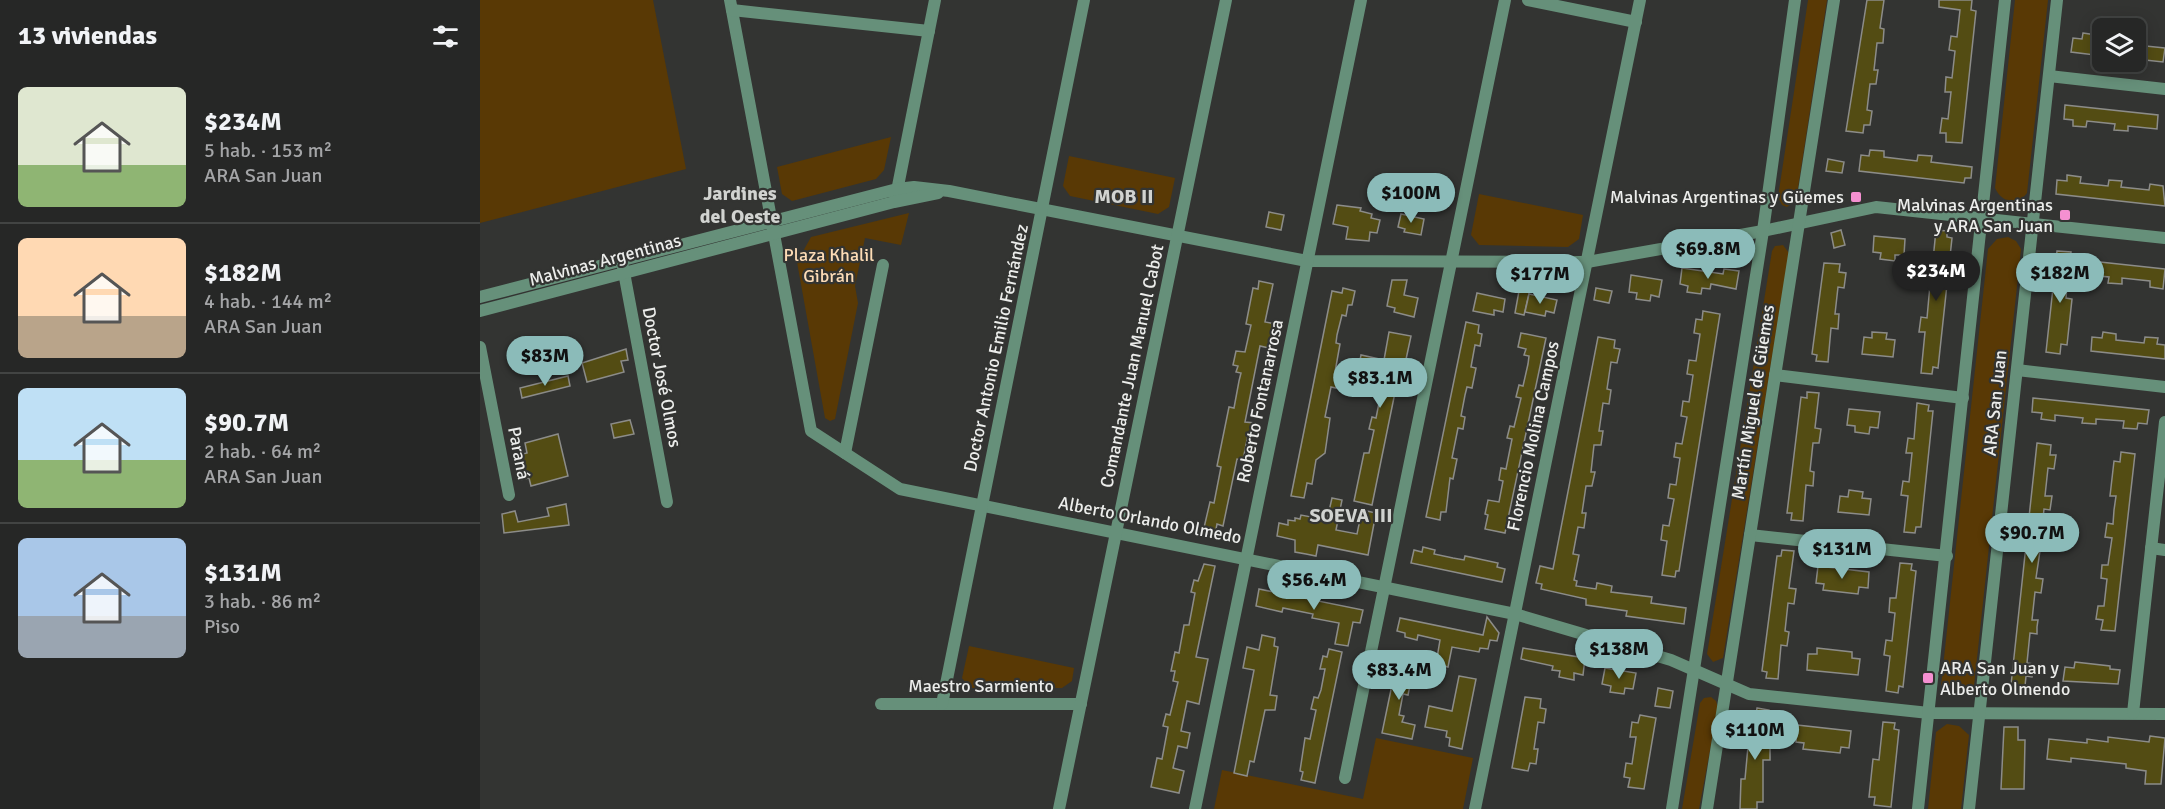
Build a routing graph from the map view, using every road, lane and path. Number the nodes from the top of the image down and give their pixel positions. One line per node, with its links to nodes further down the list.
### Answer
1 (935, 0): 15 (street)
2 (1084, 0): 21 (street, Doctor Antonio Emilio Fernández)
3 (1226, 0): 27 (street, Comandante Juan Manuel Cabot)
4 (1361, 0): 30 (street, Roberto Fontanarrosa)
5 (1505, 0): 31 (street)
6 (1528, 0): 14 (street)
7 (1640, 0): 14 (street, Florencio Molina Campos)
8 (1790, 0): 9 (street)
9 (1795, 0): 26 (street, Martín Miguel de Güemes)
10 (1834, 0): 24 (street, Martín Miguel de Güemes)
11 (2006, 0): 22 (street, ARA San Juan)
12 (2057, 0): 16 (street, ARA San Juan)
13 (731, 5): 15 (street); 25 (street)
14 (1636, 22): 32 (street, Florencio Molina Campos)
15 (929, 31): 18 (street)
16 (2049, 76): 17 (street); 23 (street, ARA San Juan)
17 (2165, 89)
18 (897, 189): 19 (street, Malvinas Argentinas); 20 (street); 25 (street, Malvinas Argentinas)
19 (948, 191): 20 (street, Malvinas Argentinas); 21 (street, Malvinas Argentinas)
20 (894, 202): 25 (street, Malvinas Argentinas)
21 (1043, 209): 27 (street, Malvinas Argentinas); 46 (street, Doctor Antonio Emilio Fernández)
22 (1983, 217): 23 (street, Malvinas Argentinas); 24 (street, Malvinas Argentinas); 41 (street, ARA San Juan)
23 (2033, 222): 28 (street, Malvinas Argentinas); 38 (street, ARA San Juan)
24 (1799, 223): 26 (street, Malvinas Argentinas); 39 (street, Martín Miguel de Güemes)
25 (772, 227): 29 (street, Malvinas Argentinas); 34 (street, Malvinas Argentinas); 43 (street, Alberto Orlando Olmedo)
26 (1763, 231): 32 (street, Malvinas Argentinas); 55 (street, Martín Miguel de Güemes)
27 (1177, 236): 30 (street, Malvinas Argentinas); 47 (street, Comandante Juan Manuel Cabot)
28 (2165, 238)
29 (622, 260): 34 (street, Doctor José Olmos); 35 (street, Malvinas Argentinas)
30 (1307, 261): 31 (street, Malvinas Argentinas); 52 (street, Roberto Fontanarrosa)
31 (1451, 262): 32 (street, Malvinas Argentinas); 53 (street)
32 (1587, 262): 54 (street, Florencio Molina Campos)
33 (883, 265): 43 (street)
34 (624, 273): 36 (street, Malvinas Argentinas); 45 (street, Doctor José Olmos)
35 (480, 297)
36 (480, 311)
37 (480, 347): 44 (street, Paraná)
38 (2017, 370): 40 (street); 62 (street, ARA San Juan)
39 (1775, 375): 41 (street); 48 (street, Martín Miguel de Güemes)
40 (2165, 387)
41 (1962, 398): 51 (street, ARA San Juan)
42 (2165, 422): 49 (street)
43 (845, 453): 46 (street, Alberto Orlando Olmedo)
44 (509, 495)
45 (667, 501)
46 (982, 505): 47 (street, Alberto Orlando Olmedo); 58 (street, Doctor Antonio Emilio Fernández)
47 (1116, 532): 52 (street, Alberto Orlando Olmedo); 59 (street, Comandante Juan Manuel Cabot)
48 (1750, 535): 51 (street); 56 (street, Martín Miguel de Güemes)
49 (2151, 548): 50 (street); 61 (street)
50 (2165, 550)
51 (1947, 556): 60 (street, ARA San Juan)
52 (1247, 558): 53 (street, Alberto Orlando Olmedo); 66 (street, Roberto Fontanarrosa)
53 (1385, 586): 54 (street, Alberto Orlando Olmedo); 64 (street)
54 (1515, 614): 55 (street, Alberto Orlando Olmedo); 67 (street, Florencio Molina Campos)
55 (1694, 669): 56 (street, Alberto Orlando Olmedo); 68 (street, Martín Miguel de Güemes)
56 (1727, 684): 60 (street, Alberto Orlando Olmedo); 69 (street, Martín Miguel de Güemes)
57 (881, 704): 58 (street, Maestro Sarmiento)
58 (942, 704): 59 (street, Maestro Sarmiento)
59 (1081, 704): 65 (street, Comandante Juan Manuel Cabot)
60 (1929, 713): 62 (street, Alberto Orlando Olmedo); 70 (street, ARA San Juan)
61 (2133, 713): 62 (street, Alberto Orlando Olmedo); 63 (street, Alberto Orlando Olmedo)
62 (1979, 714): 71 (street, ARA San Juan)
63 (2165, 714)
64 (1345, 778)
65 (1059, 809)
66 (1195, 809)
67 (1475, 809)
68 (1672, 809)
69 (1707, 809)
70 (1918, 809)
71 (1969, 809)

